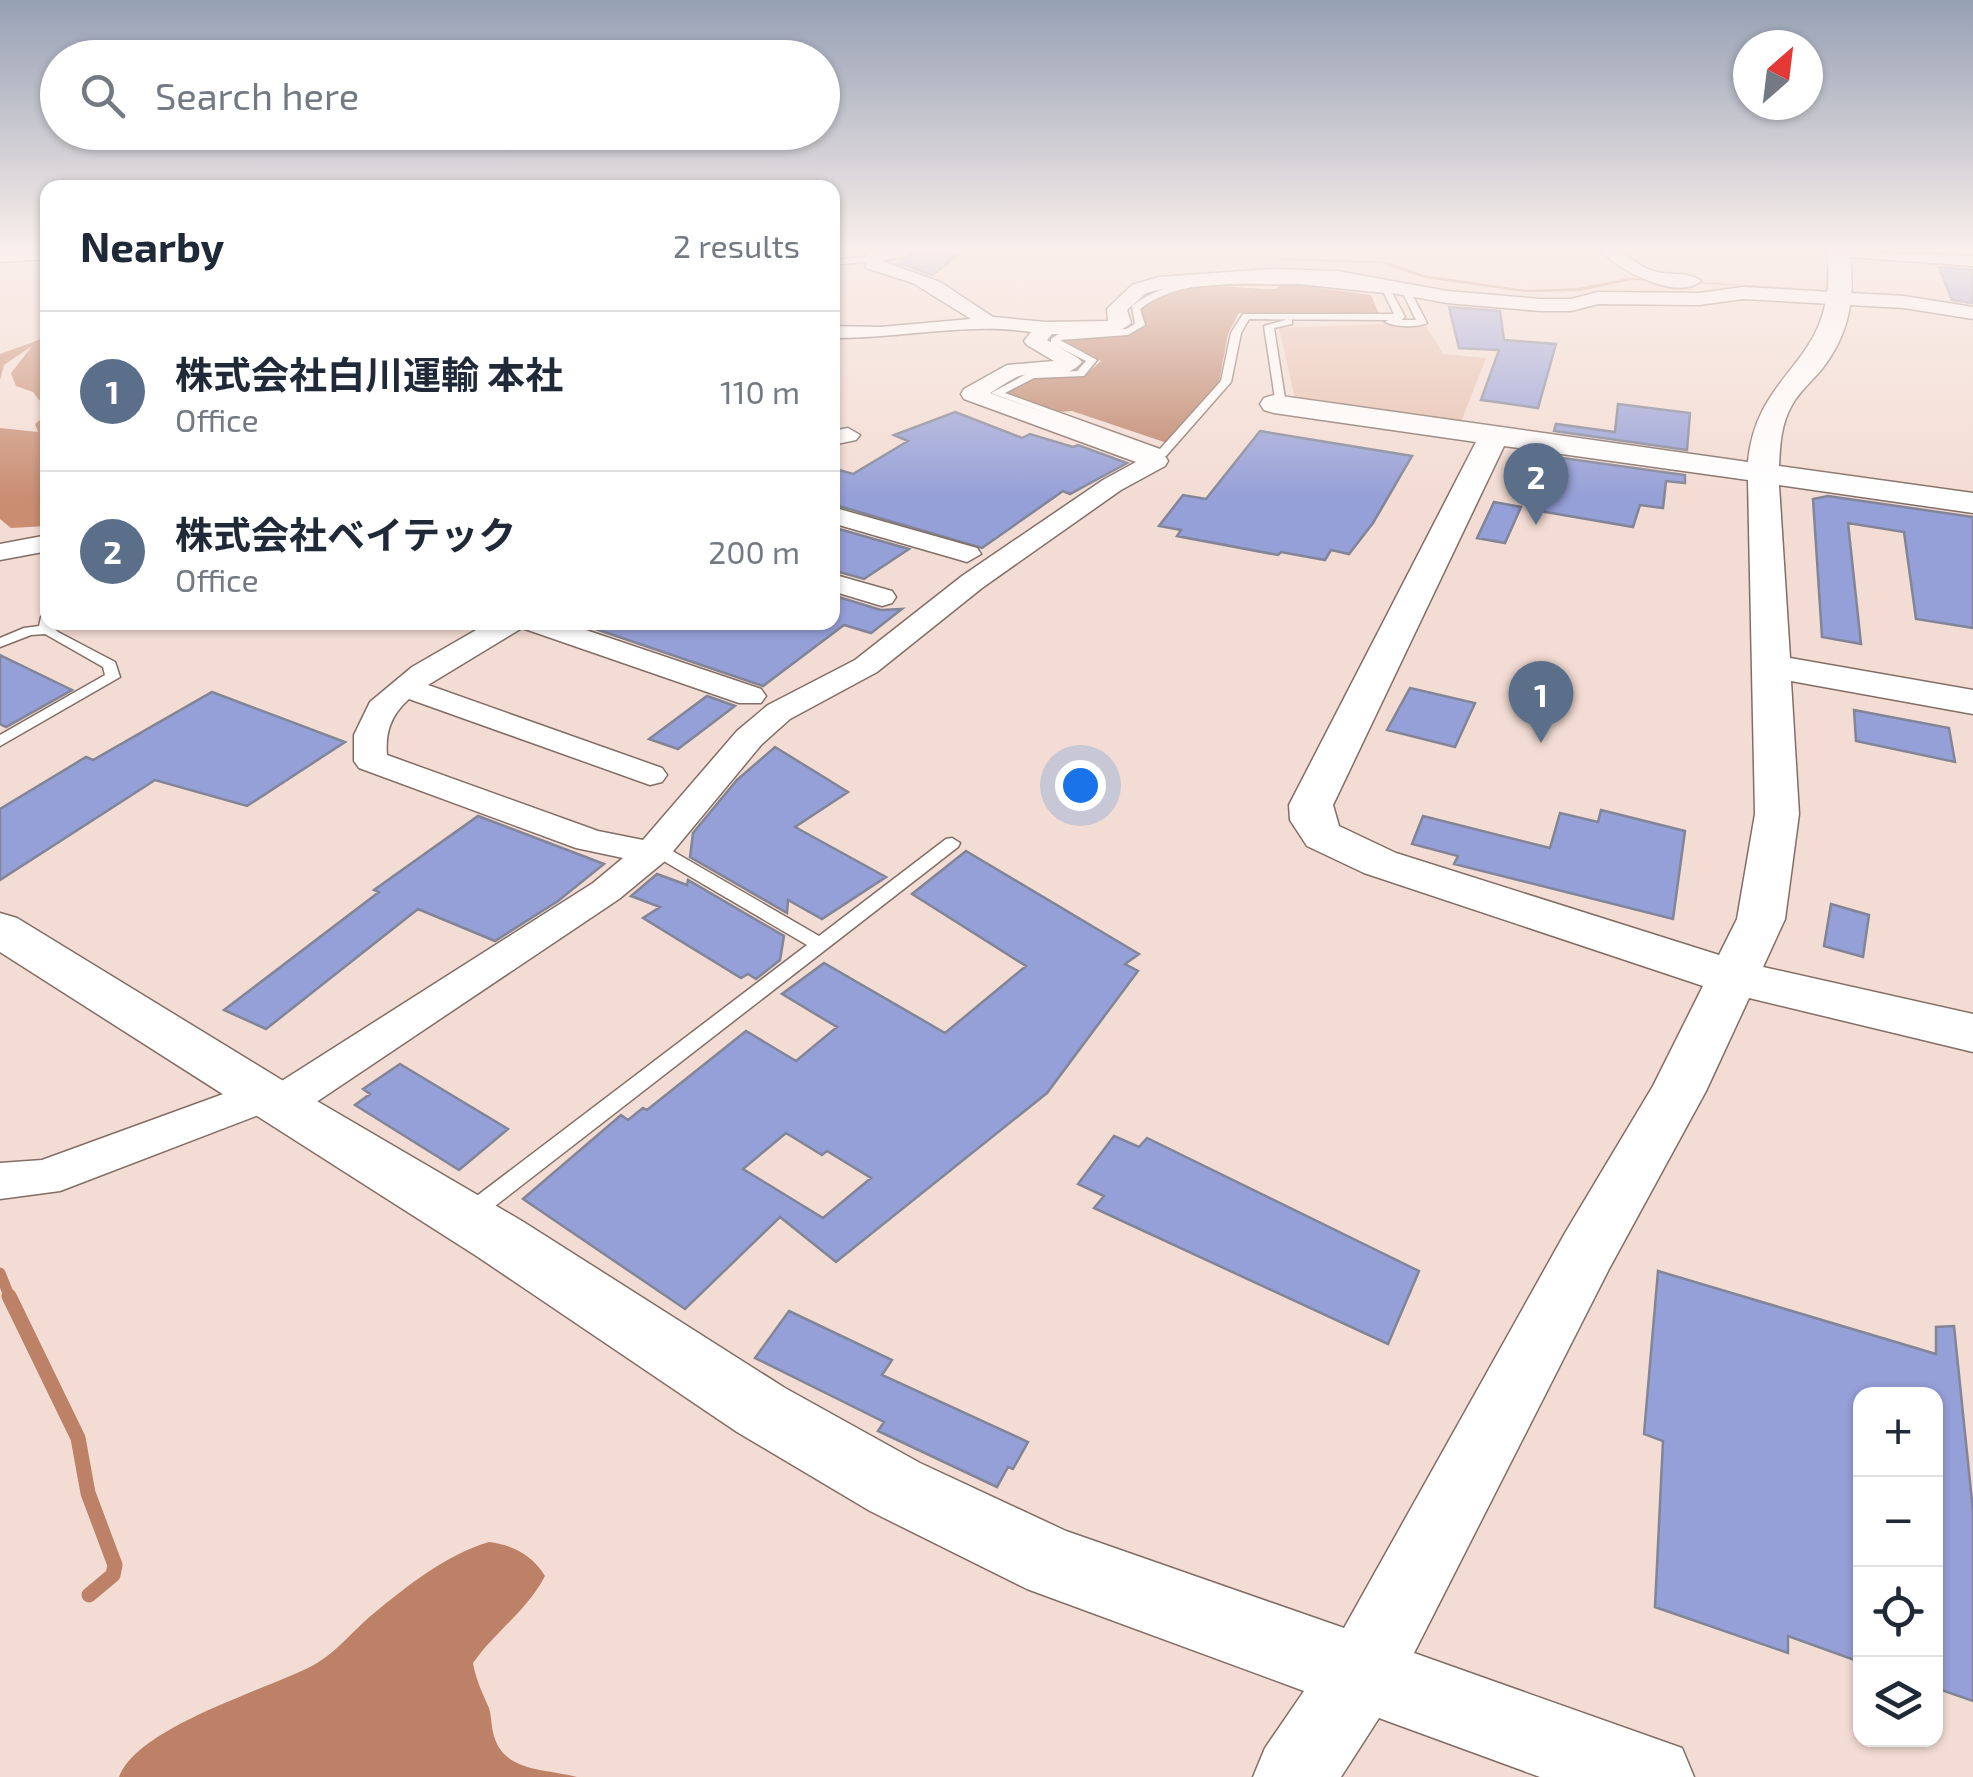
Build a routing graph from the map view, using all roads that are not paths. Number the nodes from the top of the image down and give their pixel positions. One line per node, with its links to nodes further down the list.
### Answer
1 (1041, 334): 30 (street)
2 (1095, 334): 9 (lane)
3 (1236, 334): 9 (lane)
4 (1269, 334): 6 (lane)
5 (1832, 334): 10 (street)
6 (1278, 404): 8 (street)
7 (1067, 413): 9 (lane)
8 (1494, 436): 10 (street); 33 (street)
9 (1170, 447)
10 (1763, 474): 11 (street); 23 (street)
11 (1973, 503)
12 (840, 517): 15 (street)
13 (40, 544): 14 (street)
14 (0, 552)
15 (967, 554)
16 (840, 584): 17 (street)
17 (882, 596)
18 (40, 629): 22 (lane)
19 (55, 630): 27 (lane)
20 (499, 630): 24 (street)
21 (556, 630): 25 (street)
22 (0, 643)
23 (1772, 666): 26 (street); 33 (street)
24 (407, 688): 28 (street); 30 (street)
25 (750, 696)
26 (1973, 702)
27 (0, 741)
28 (650, 776)
29 (952, 844): 32 (lane)
30 (654, 851): 32 (lane); 35 (street)
31 (0, 929): 35 (street)
32 (819, 944): 37 (lane)
33 (1734, 978): 34 (street); 38 (street)
34 (1973, 1033)
35 (271, 1100): 36 (street); 37 (street)
36 (0, 1181)
37 (465, 1218): 38 (street)
38 (1362, 1674): 39 (street); 40 (street)
39 (1294, 1777)
40 (1653, 1777)

